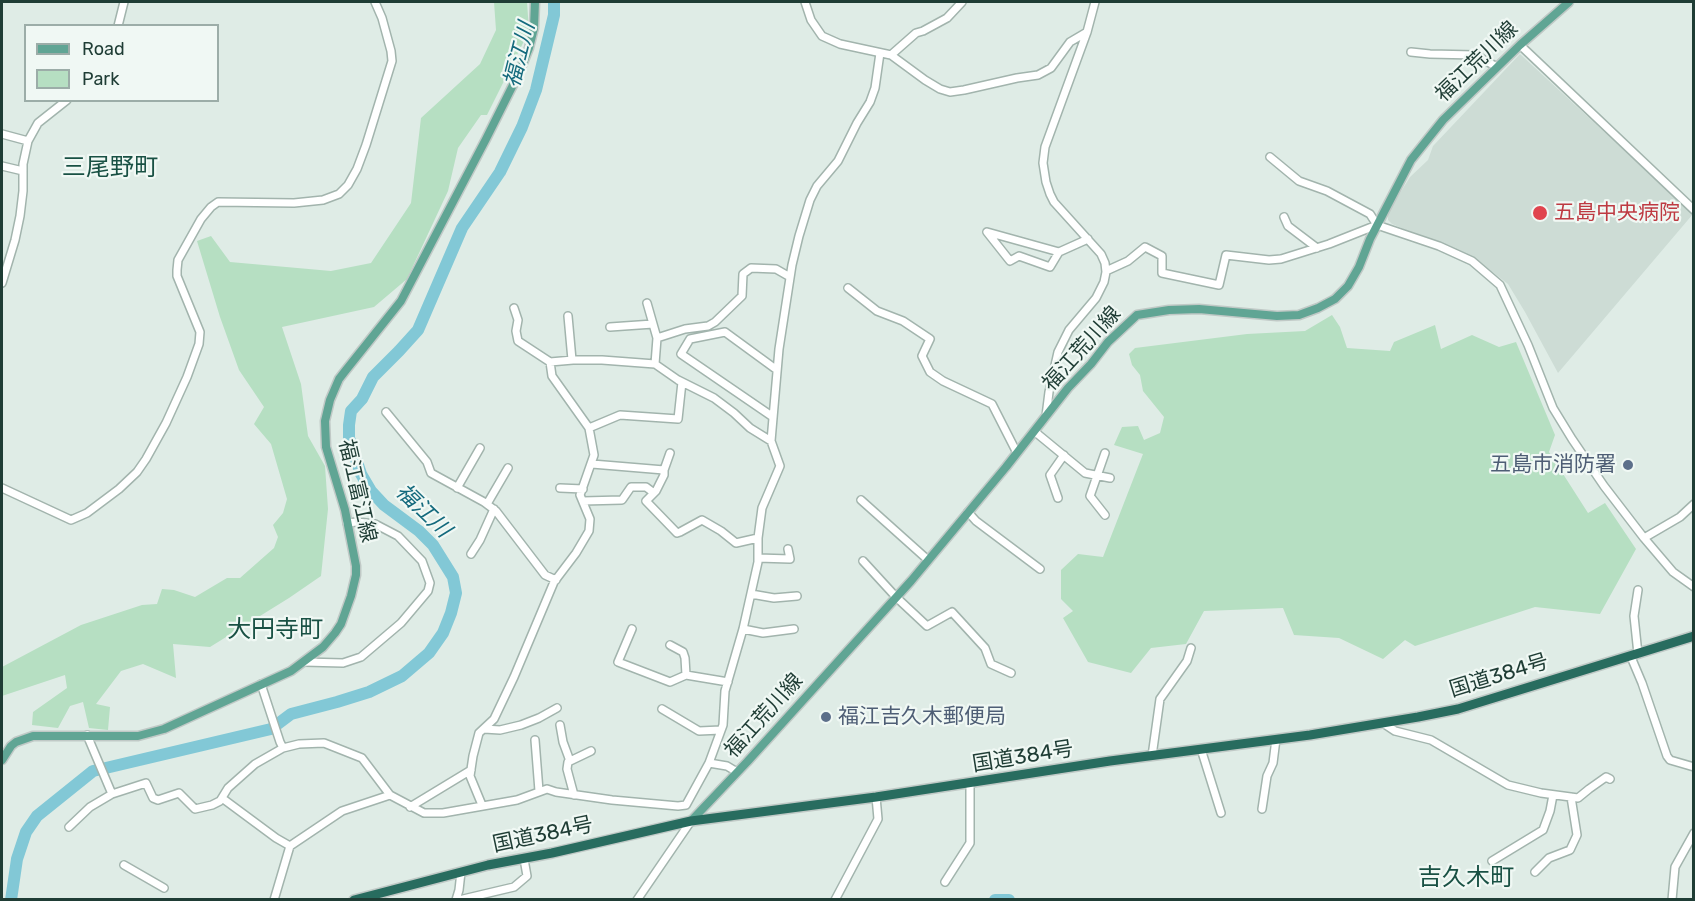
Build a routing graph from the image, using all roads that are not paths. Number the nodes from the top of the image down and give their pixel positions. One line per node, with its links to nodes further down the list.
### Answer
1 (124, 2): 8 (street)
2 (375, 2): 58 (street)
3 (535, 2): 70 (main road, 福江富江線)
4 (805, 2): 12 (street)
5 (962, 2): 13 (street)
6 (1095, 2): 9 (street)
7 (1569, 2): 10 (main road, 福江荒川線)
8 (118, 24)
9 (1087, 32): 13 (street); 24 (street)
10 (1520, 45): 14 (main road, 福江荒川線); 21 (street)
11 (1411, 52): 14 (street)
12 (880, 53): 13 (street); 28 (street)
13 (891, 55)
14 (1497, 67): 23 (main road, 福江荒川線)
15 (64, 102): 17 (street)
16 (2, 134): 17 (street)
17 (28, 141): 20 (street)
18 (1270, 157): 23 (street)
19 (2, 166): 20 (street)
20 (23, 171): 29 (street)
21 (1694, 210)
22 (1284, 217): 25 (street)
23 (1377, 225): 25 (street); 43 (main road, 福江荒川線); 72 (street)
24 (1088, 239): 26 (street); 27 (street)
25 (1317, 248): 27 (street)
26 (1059, 252): 26 (street)
27 (1106, 271): 43 (street)
28 (790, 277): 36 (street); 40 (street)
29 (2, 283)
30 (848, 288): 50 (street)
31 (647, 303): 34 (street)
32 (514, 308): 38 (street)
33 (568, 316): 37 (street)
34 (653, 324): 35 (street); 36 (street)
35 (610, 327)
36 (657, 338): 39 (street)
37 (572, 360): 38 (street); 39 (street)
38 (550, 362): 45 (street)
39 (655, 364): 41 (street)
40 (777, 370): 44 (street); 44 (street)
41 (682, 382): 45 (street); 47 (street)
42 (386, 412): 59 (street)
43 (1046, 416): 46 (main road, 福江荒川線)
44 (774, 417): 47 (street)
45 (589, 428): 53 (street)
46 (1034, 431): 50 (main road, 福江荒川線); 52 (street)
47 (771, 441): 71 (street)
48 (480, 448): 59 (street)
49 (670, 453): 55 (street)
50 (1017, 453): 68 (main road, 福江荒川線)
51 (1105, 453): 56 (street)
52 (1064, 455): 56 (street); 63 (street)
53 (592, 464): 55 (street); 61 (street)
54 (508, 468): 67 (street)
55 (663, 470): 62 (street)
56 (1097, 475): 57 (street); 69 (street)
57 (1110, 478)
58 (2, 488)
59 (457, 488): 67 (street)
60 (560, 488): 61 (street)
61 (583, 489): 65 (street)
62 (654, 493): 65 (street); 71 (street)
63 (1058, 498)
64 (861, 500): 76 (street)
65 (583, 501): 79 (street)
66 (1694, 504): 72 (street)
67 (491, 507): 74 (street); 79 (street)
68 (968, 512): 76 (main road, 福江荒川線); 78 (street)
69 (1106, 515)
70 (347, 523): 92 (main road, 福江富江線); 92 (street)
71 (758, 538): 75 (street)
72 (1644, 538): 80 (street)
73 (788, 549): 75 (street)
74 (471, 554)
75 (758, 558): 82 (street)
76 (928, 560): 84 (main road, 福江荒川線)
77 (863, 561): 84 (street)
78 (1040, 569)
79 (556, 580): 101 (street)
80 (1694, 587)
81 (1638, 590): 91 (street)
82 (751, 594): 83 (street); 86 (street)
83 (797, 596)
84 (896, 597): 93 (street); 115 (main road, 福江荒川線)
85 (632, 629): 94 (street)
86 (742, 629): 87 (street); 95 (street)
87 (794, 629)
88 (1694, 636): 91 (highway, 国道384号)
89 (670, 645): 94 (street)
90 (1191, 648): 109 (street)
91 (1634, 655): 99 (highway, 国道384号); 113 (street)
92 (304, 662): 96 (main road, 福江富江線)
93 (1011, 673)
94 (686, 675): 95 (street)
95 (728, 681): 102 (street)
96 (261, 684): 103 (main road, 福江富江線); 106 (street)
97 (556, 708): 101 (street)
98 (662, 709): 102 (street)
99 (1383, 723): 104 (highway, 国道384号); 122 (street)
100 (560, 725): 111 (street)
101 (484, 729): 114 (street)
102 (721, 730): 112 (street)
103 (87, 735): 110 (main road, 福江富江線); 119 (street)
104 (1276, 739): 107 (highway, 国道384号); 128 (street)
105 (535, 740): 118 (street)
106 (281, 745): 120 (street); 125 (street)
107 (1201, 749): 109 (highway, 国道384号); 129 (street)
108 (591, 751): 111 (street)
109 (1152, 756): 117 (highway, 国道384号)
110 (2, 760)
111 (570, 761): 121 (street)
112 (709, 763): 115 (street); 121 (street)
113 (1694, 767)
114 (471, 770): 126 (street); 127 (street)
115 (737, 772): 130 (main road, 福江荒川線)
116 (1610, 779): 124 (street)
117 (970, 783): 123 (highway, 国道384号); 139 (street)
118 (539, 792): 121 (street); 126 (street)
119 (112, 794): 125 (street); 131 (street)
120 (390, 795): 127 (street); 133 (street)
121 (574, 795)
122 (1553, 795): 124 (street); 135 (street)
123 (876, 797): 130 (highway, 国道384号); 145 (street)
124 (1571, 797): 138 (street)
125 (222, 798): 133 (street)
126 (482, 805): 127 (street)
127 (410, 807)
128 (1262, 809)
129 (1221, 813)
130 (691, 821): 134 (highway, 国道384号); 144 (street)
131 (69, 827)
132 (1694, 833): 146 (street)
133 (290, 846): 141 (street)
134 (524, 859): 137 (highway, 国道384号); 143 (street)
135 (1492, 861)
136 (124, 865): 140 (street)
137 (461, 872): 142 (highway, 国道384号); 143 (street)
138 (1535, 872)
139 (945, 882)
140 (164, 888)
141 (274, 900)
142 (354, 900)
143 (457, 900)
144 (637, 900)
145 (835, 900)
146 (1672, 900)

